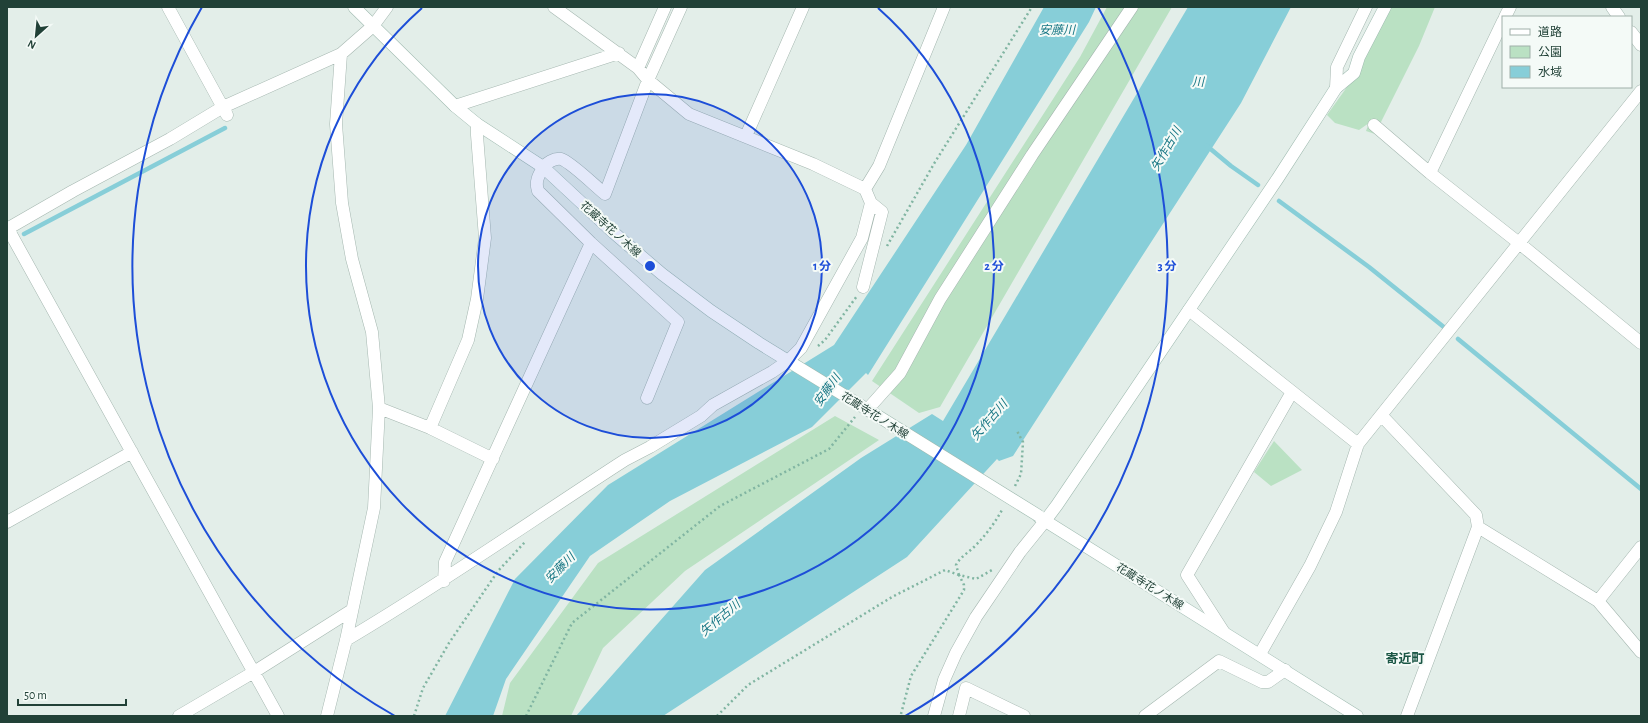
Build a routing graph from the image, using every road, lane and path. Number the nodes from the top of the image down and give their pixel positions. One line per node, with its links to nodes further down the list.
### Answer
1 (168, 7): 28 (street)
2 (354, 7): 18 (street, 花蔵寺花ノ木線)
3 (387, 7): 18 (street)
4 (554, 7): 21 (street)
5 (665, 7): 23 (street)
6 (681, 7): 24 (street)
7 (804, 7): 31 (street)
8 (944, 7): 34 (street)
9 (1032, 7): 39 (path)
10 (1132, 7): 48 (street)
11 (1366, 7): 25 (street)
12 (1385, 7): 25 (street)
13 (1510, 7): 15 (street)
14 (1612, 7): 16 (street)
15 (1506, 16)
16 (1618, 16)
17 (1502, 23): 33 (street)
18 (373, 26): 22 (street); 27 (street, 花蔵寺花ノ木線)
19 (1632, 33): 20 (street)
20 (1641, 45)
21 (620, 53): 23 (street); 27 (street)
22 (341, 54): 28 (street); 47 (street)
23 (638, 68): 24 (street)
24 (648, 80): 31 (street); 32 (street)
25 (1336, 88): 41 (street)
26 (1641, 91): 37 (street)
27 (456, 106): 29 (street, 花蔵寺花ノ木線)
28 (225, 111): 36 (street)
29 (478, 124): 32 (street, 花蔵寺花ノ木線); 50 (street)
30 (1374, 125): 33 (street)
31 (746, 136): 34 (street)
32 (543, 167): 38 (street); 44 (street, 花蔵寺花ノ木線)
33 (1430, 173): 37 (street)
34 (865, 189): 35 (street)
35 (871, 203): 40 (street); 44 (street)
36 (7, 228): 53 (street)
37 (1519, 242): 42 (street); 49 (street)
38 (591, 243): 46 (street); 54 (street)
39 (885, 251)
40 (864, 287): 43 (path)
41 (1189, 310): 45 (street); 57 (street)
42 (1641, 343)
43 (813, 350)
44 (792, 363): 48 (street, 花蔵寺花ノ木線); 64 (street)
45 (1292, 392): 52 (street); 67 (street)
46 (647, 398)
47 (379, 408): 50 (street); 66 (street)
48 (868, 410): 57 (street, 花蔵寺花ノ木線, bridge); 78 (path)
49 (1382, 416): 52 (street); 59 (street)
50 (430, 428): 54 (street)
51 (1017, 431): 55 (path)
52 (1358, 444): 70 (street)
53 (132, 452): 58 (street); 72 (street)
54 (493, 459): 64 (street)
55 (1011, 492)
56 (1004, 506): 63 (path)
57 (1042, 519): 67 (street, 花蔵寺花ノ木線); 80 (street)
58 (7, 522)
59 (1478, 527): 65 (street); 85 (street)
60 (527, 540): 77 (path)
61 (1641, 547): 65 (street)
62 (995, 568): 63 (path)
63 (959, 576): 73 (path); 79 (path)
64 (444, 580): 68 (street)
65 (1598, 601): 69 (street)
66 (352, 610): 68 (street); 72 (street)
67 (1223, 631): 70 (street, 花蔵寺花ノ木線)
68 (346, 640): 76 (street)
69 (1641, 652)
70 (1260, 654): 71 (street, 花蔵寺花ノ木線)
71 (1285, 670): 83 (street); 84 (street, 花蔵寺花ノ木線)
72 (254, 672): 74 (street); 75 (street)
73 (901, 714)
74 (179, 716)
75 (278, 716)
76 (327, 716)
77 (414, 716)
78 (526, 716)
79 (717, 716)
80 (934, 716)
81 (959, 716): 82 (street)
82 (1024, 716)
83 (1144, 716)
84 (1357, 716)
85 (1407, 716)

